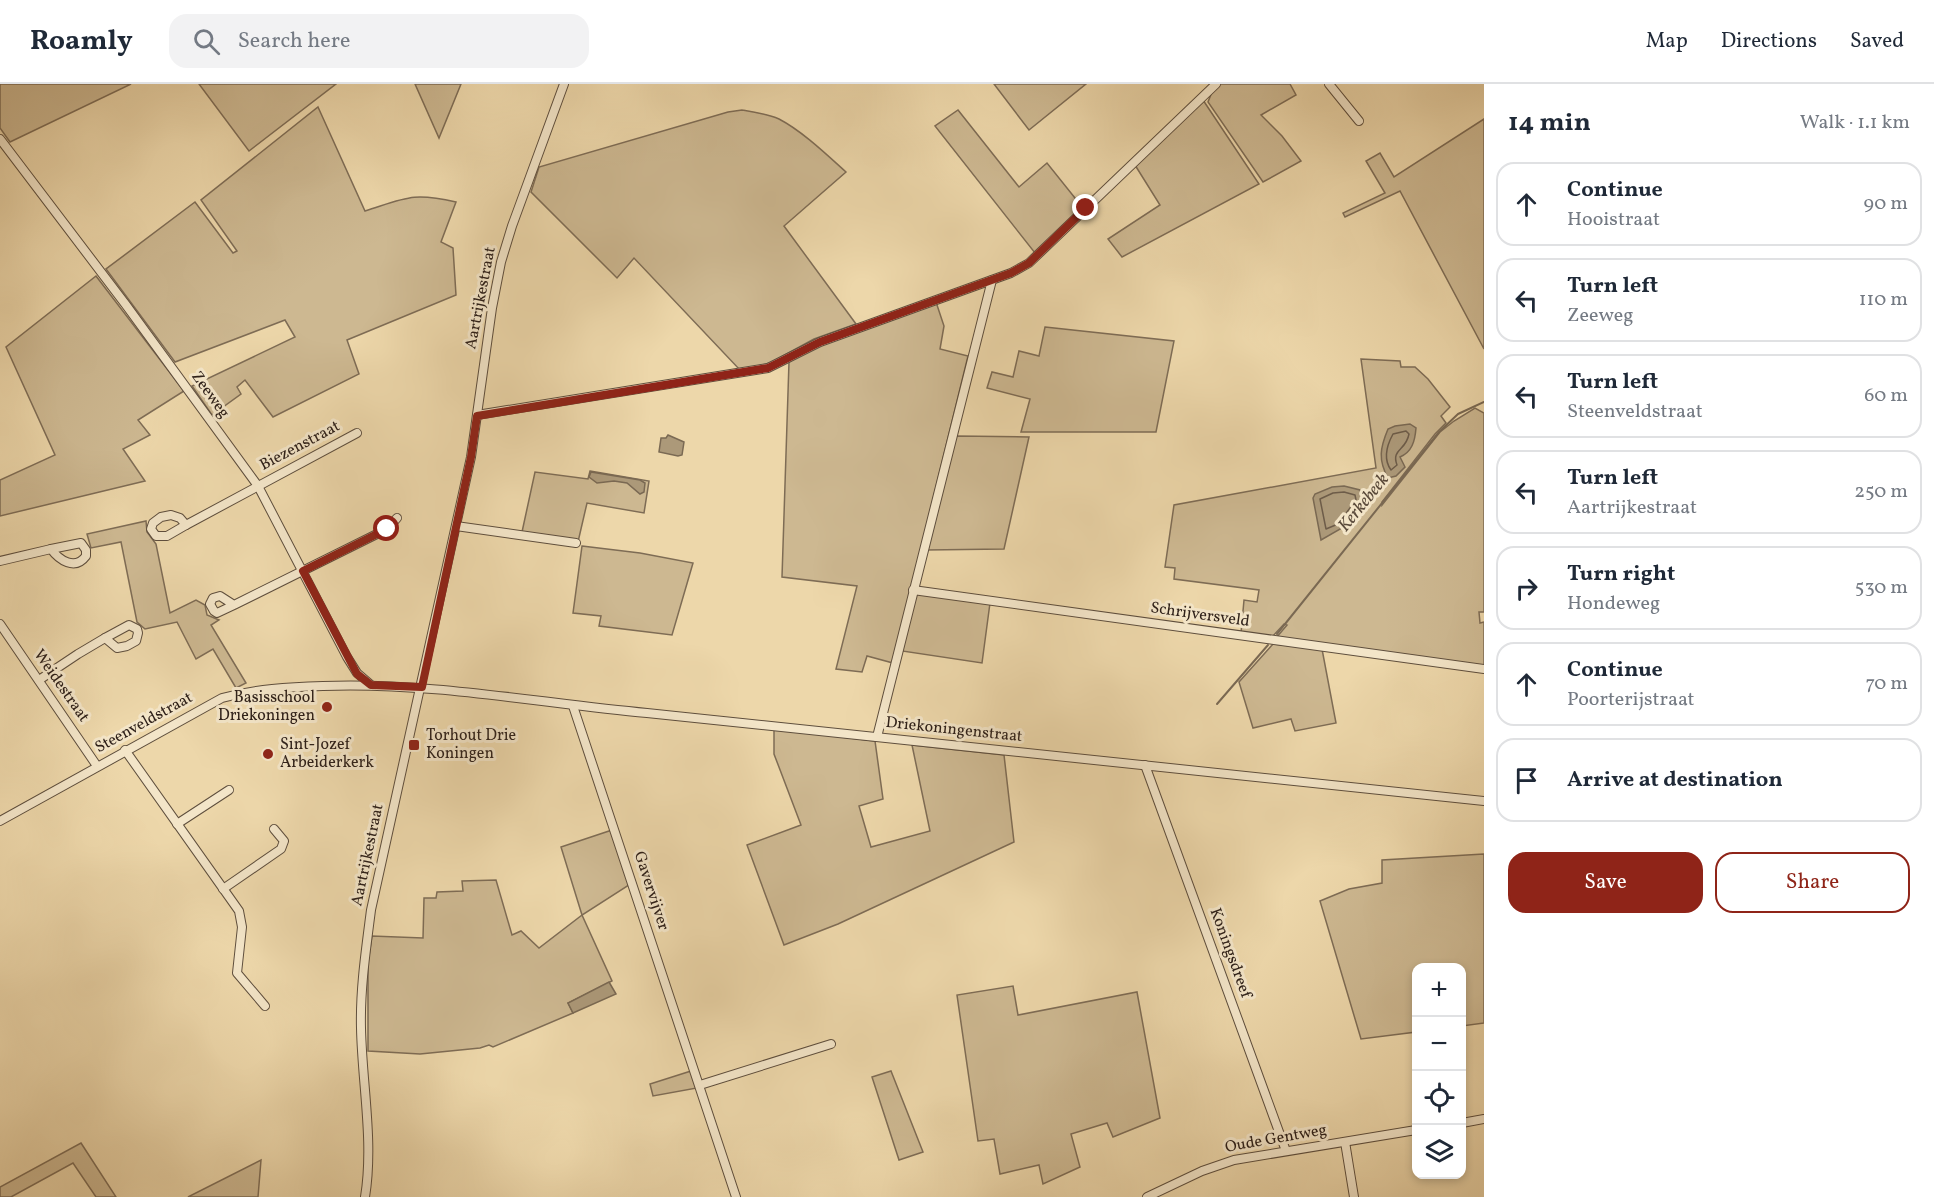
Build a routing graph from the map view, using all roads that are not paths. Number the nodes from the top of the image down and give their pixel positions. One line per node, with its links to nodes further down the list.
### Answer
1 (564, 84): 7 (street, Aartrijkestraat)
2 (1216, 84): 6 (street)
3 (1329, 84): 4 (street)
4 (1359, 121)
5 (0, 139): 9 (street, Zeeweg)
6 (992, 280): 7 (street); 17 (street)
7 (477, 416): 12 (street, Aartrijkestraat)
8 (357, 433): 9 (street, Biezenstraat)
9 (258, 486): 11 (street, Biezenstraat); 16 (street, Zeeweg)
10 (397, 518): 16 (street)
11 (186, 525)
12 (456, 526): 13 (street); 24 (street, Aartrijkestraat)
13 (576, 543)
14 (51, 549): 15 (street)
15 (0, 561)
16 (303, 571): 18 (street); 23 (street, Zeeweg)
17 (913, 590): 21 (street, Schrijversveld); 26 (street)
18 (234, 605)
19 (0, 624): 22 (street, Weidestraat)
20 (105, 638): 22 (street)
21 (1484, 669)
22 (39, 680): 29 (street, Weidestraat)
23 (371, 685): 24 (street, Steenveldstraat); 27 (street, Steenveldstraat)
24 (422, 687): 25 (street, Driekoningenstraat); 44 (street, Aartrijkestraat)
25 (573, 706): 26 (street, Driekoningenstraat); 38 (street, Gavervijver)
26 (877, 737): 28 (street, Driekoningenstraat)
27 (125, 750): 29 (street, Steenveldstraat); 33 (street)
28 (1145, 765): 31 (street, Driekoningenstraat); 43 (street, Koningsdreef)
29 (97, 766): 32 (street, Steenveldstraat)
30 (229, 790): 33 (street)
31 (1484, 801)
32 (0, 821)
33 (177, 824): 35 (street)
34 (274, 829): 35 (street)
35 (223, 889): 36 (street)
36 (265, 1006)
37 (831, 1044): 38 (street)
38 (700, 1085): 45 (street, Gavervijver)
39 (1484, 1119): 40 (street)
40 (1466, 1122)
41 (1412, 1131): 42 (street, Oude Gentweg)
42 (1345, 1142): 43 (street, Oude Gentweg); 47 (street)
43 (1286, 1151): 46 (street, Oude Gentweg)
44 (365, 1197)
45 (736, 1197)
46 (1147, 1197)
47 (1354, 1197)

